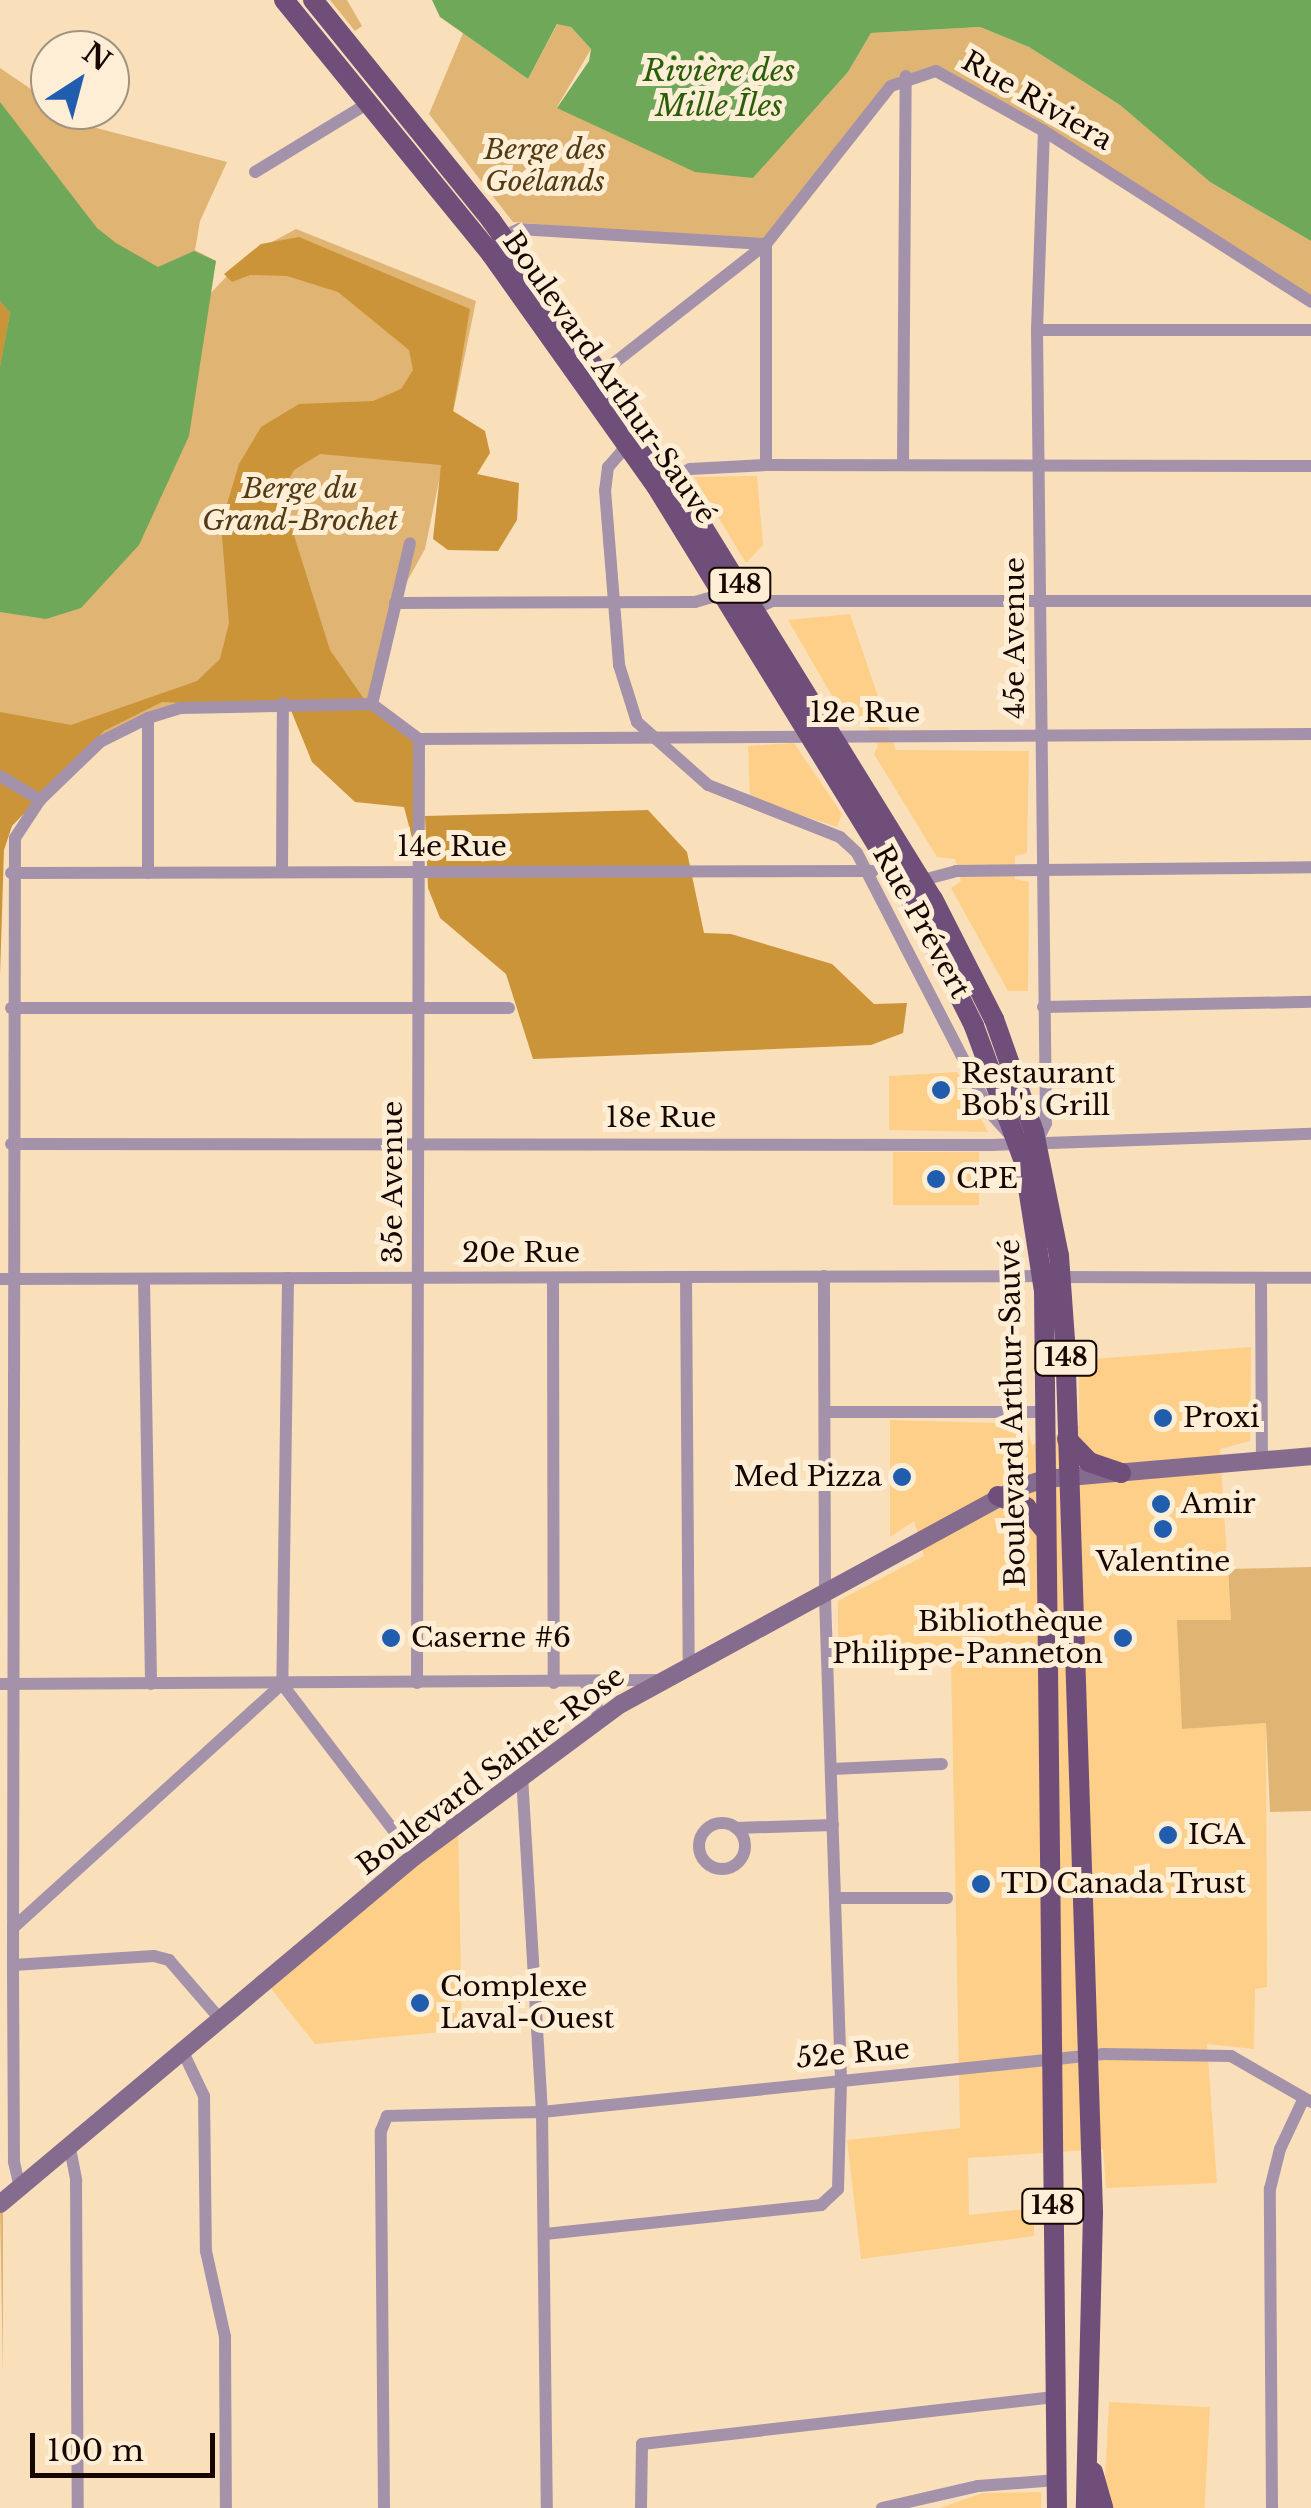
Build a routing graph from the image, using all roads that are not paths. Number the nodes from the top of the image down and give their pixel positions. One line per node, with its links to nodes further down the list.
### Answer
1 (284, 0): 4 (main road, Boulevard Arthur-Sauvé / 148)
2 (313, 0): 7 (main road, Boulevard Arthur-Sauvé / 148)
3 (906, 76): 5 (street, Rue Riviera); 8 (street); 14 (street)
4 (367, 104): 6 (street); 7 (main road, Boulevard Arthur-Sauvé / 148)
5 (1044, 131): 9 (street, Rue Riviera); 10 (street, 45e Avenue)
6 (256, 172)
7 (493, 240): 8 (street); 12 (main road, Boulevard Arthur-Sauvé / 148)
8 (766, 244): 12 (street); 16 (street)
9 (1311, 302)
10 (1037, 330): 11 (street); 15 (street, 45e Avenue)
11 (1311, 330)
12 (594, 378): 13 (main road, Boulevard Arthur-Sauvé / 148)
13 (635, 438): 18 (main road, Boulevard Arthur-Sauvé / 148); 20 (main road, Boulevard Arthur-Sauvé / 148); 21 (street, Rue Prévert)
14 (903, 464): 15 (street); 16 (street)
15 (1040, 464): 17 (street); 22 (street, 45e Avenue)
16 (766, 465): 18 (street)
17 (1311, 466)
18 (672, 477): 25 (main road, Boulevard Arthur-Sauvé / 148)
19 (410, 543): 24 (street)
20 (723, 594): 21 (street); 32 (main road, Boulevard Arthur-Sauvé / 148)
21 (612, 601): 24 (street); 31 (street, Rue Prévert)
22 (1038, 601): 23 (street); 25 (street); 34 (street, 45e Avenue)
23 (1311, 602)
24 (395, 604): 27 (street)
25 (755, 609): 33 (main road, Boulevard Arthur-Sauvé / 148)
26 (283, 703): 27 (street); 28 (street); 42 (street)
27 (372, 704): 30 (street)
28 (148, 718): 36 (street); 41 (street)
29 (1311, 734): 34 (street, 12e Rue)
30 (419, 738): 31 (street, 12e Rue); 43 (street, 35e Avenue)
31 (648, 738): 32 (street, 12e Rue); 39 (street, Rue Prévert)
32 (812, 738): 33 (street, 12e Rue); 38 (main road, Boulevard Arthur-Sauvé / 148)
33 (836, 738): 34 (street, 12e Rue); 45 (main road, Boulevard Arthur-Sauvé / 148)
34 (1040, 738): 40 (street, 45e Avenue)
35 (0, 776): 36 (street)
36 (40, 800): 44 (street)
37 (1311, 866): 40 (street)
38 (893, 867): 39 (street, 14e Rue); 52 (main road, Boulevard Arthur-Sauvé / 148)
39 (869, 870): 43 (street, 14e Rue); 52 (street, Rue Prévert)
40 (1041, 870): 45 (street); 47 (street, 45e Avenue)
41 (148, 872): 42 (street, 14e Rue); 44 (street, 14e Rue)
42 (282, 872): 43 (street, 14e Rue)
43 (418, 872): 49 (street, 35e Avenue)
44 (11, 873): 48 (street)
45 (923, 880): 52 (main road, Boulevard Arthur-Sauvé / 148)
46 (1311, 1002): 47 (street)
47 (1044, 1007): 52 (street, 45e Avenue)
48 (11, 1008): 49 (street); 54 (street)
49 (418, 1008): 50 (street); 53 (street, 35e Avenue)
50 (508, 1008)
51 (1311, 1134): 52 (street, 18e Rue)
52 (1027, 1142): 53 (street, 18e Rue); 56 (main road, Boulevard Arthur-Sauvé / 148)
53 (418, 1143): 54 (street, 18e Rue); 59 (street, 35e Avenue)
54 (11, 1144): 63 (street)
55 (824, 1276): 56 (street, 20e Rue); 57 (street, 20e Rue); 65 (street)
56 (1052, 1276): 61 (street, 20e Rue); 66 (main road, Boulevard Arthur-Sauvé / 148); 67 (main road, Boulevard Arthur-Sauvé / 148)
57 (686, 1277): 60 (street, 20e Rue); 76 (street)
58 (288, 1278): 59 (street, 20e Rue); 64 (street, 20e Rue); 83 (street)
59 (418, 1278): 60 (street, 20e Rue); 78 (street, 35e Avenue)
60 (553, 1278): 79 (street)
61 (1260, 1278): 62 (street, 20e Rue); 69 (street)
62 (1311, 1278)
63 (6, 1279): 64 (street, 20e Rue); 81 (street)
64 (144, 1279): 82 (street)
65 (824, 1412): 66 (street); 75 (street)
66 (1045, 1412): 72 (main road, Boulevard Arthur-Sauvé / 148)
67 (1067, 1439): 70 (main road); 71 (main road, Boulevard Arthur-Sauvé / 148)
68 (1311, 1456): 69 (street, Boulevard Sainte-Rose)
69 (1262, 1460): 70 (street, Boulevard Sainte-Rose)
70 (1121, 1473): 71 (street, Boulevard Sainte-Rose)
71 (1067, 1478): 72 (street, Boulevard Sainte-Rose); 97 (main road, Boulevard Arthur-Sauvé / 148)
72 (1045, 1479): 73 (street, Boulevard Sainte-Rose); 74 (main road, Boulevard Arthur-Sauvé / 148)
73 (998, 1496): 74 (main road); 75 (street, Boulevard Sainte-Rose)
74 (1044, 1529): 98 (main road, Boulevard Arthur-Sauvé / 148)
75 (825, 1591): 76 (street, Boulevard Sainte-Rose); 86 (street)
76 (689, 1665): 77 (street, Boulevard Sainte-Rose)
77 (665, 1678): 80 (street); 84 (street, Boulevard Sainte-Rose)
78 (417, 1683): 79 (street); 83 (street)
79 (554, 1683): 80 (street)
80 (585, 1683): 84 (street)
81 (6, 1684): 82 (street); 93 (street)
82 (150, 1684): 83 (street)
83 (282, 1684): 90 (street); 93 (street)
84 (598, 1719): 87 (street, Boulevard Sainte-Rose)
85 (942, 1764): 86 (street)
86 (832, 1769): 88 (street)
87 (522, 1776): 90 (street, Boulevard Sainte-Rose); 102 (street)
88 (833, 1825): 89 (street); 91 (street)
89 (736, 1828)
90 (414, 1858): 95 (street, Boulevard Sainte-Rose)
91 (836, 1898): 92 (street); 99 (street)
92 (947, 1898)
93 (12, 1928): 94 (street)
94 (12, 1966): 95 (street); 100 (street)
95 (221, 2020): 96 (street, Boulevard Sainte-Rose)
96 (183, 2052): 103 (street, Boulevard Sainte-Rose); 111 (street)
97 (1088, 2056): 98 (street, 52e Rue); 101 (street, 52e Rue); 108 (main road, Boulevard Arthur-Sauvé / 148)
98 (1052, 2061): 99 (street, 52e Rue); 107 (main road, Boulevard Arthur-Sauvé / 148)
99 (841, 2080): 102 (street, 52e Rue); 106 (street)
100 (6, 2086): 104 (street)
101 (1308, 2100): 119 (street)
102 (542, 2112): 106 (street); 112 (street, 52e Rue)
103 (70, 2148): 104 (street, Boulevard Sainte-Rose); 110 (street)
104 (20, 2188): 105 (street, Boulevard Sainte-Rose)
105 (0, 2204)
106 (544, 2234): 113 (street)
107 (1056, 2397): 109 (main road, Boulevard Arthur-Sauvé / 148); 114 (street)
108 (1089, 2460): 117 (main road, Boulevard Arthur-Sauvé / 148); 118 (main road)
109 (1057, 2480): 115 (street); 116 (main road, Boulevard Arthur-Sauvé / 148)
110 (78, 2508)
111 (226, 2508)
112 (384, 2508)
113 (546, 2508)
114 (641, 2508)
115 (882, 2508)
116 (1057, 2508)
117 (1086, 2508)
118 (1103, 2508)
119 (1272, 2508)

